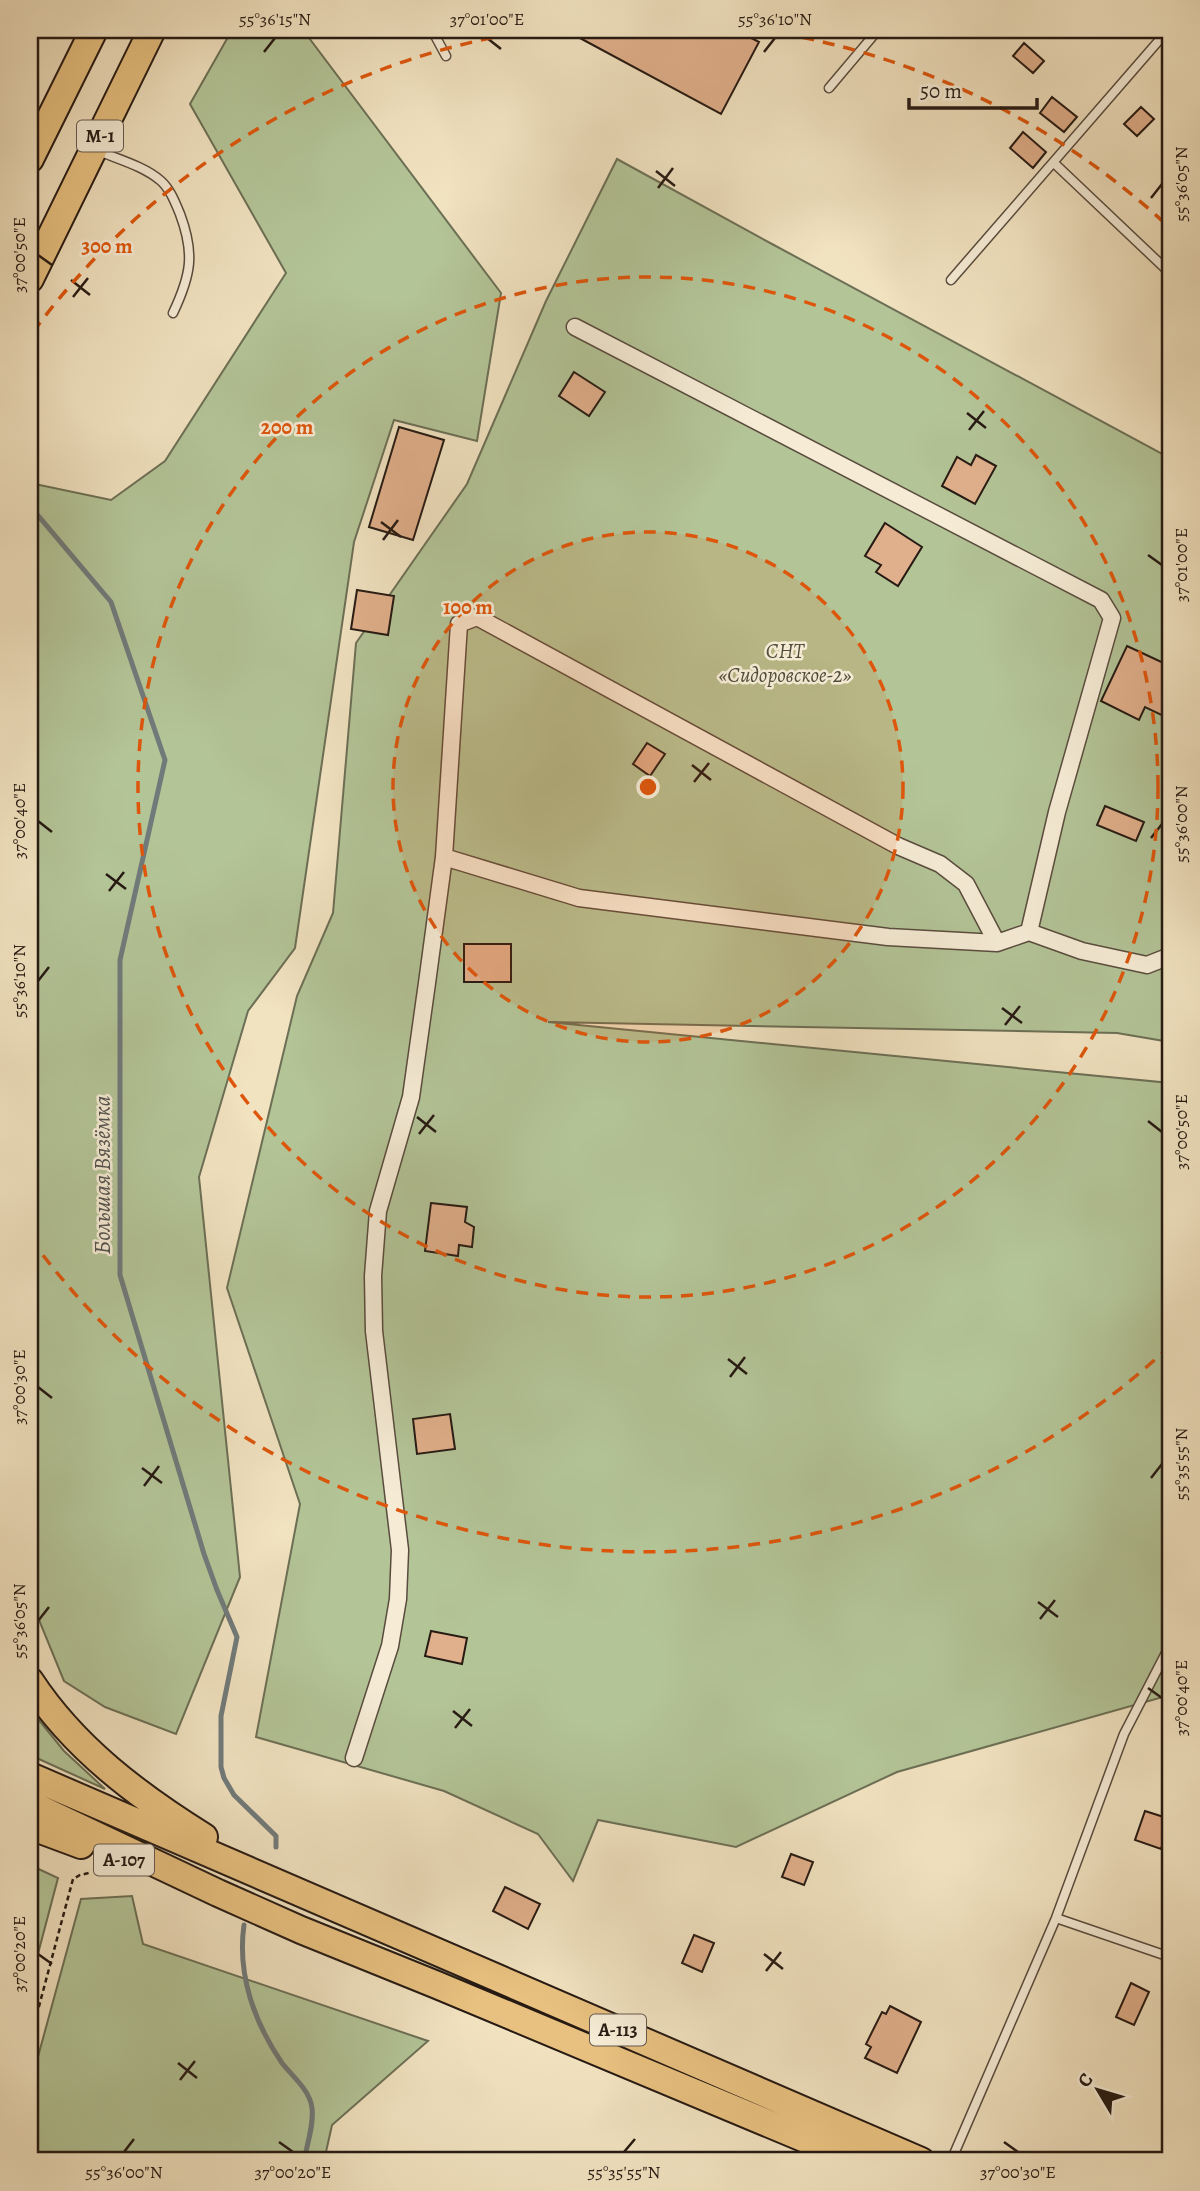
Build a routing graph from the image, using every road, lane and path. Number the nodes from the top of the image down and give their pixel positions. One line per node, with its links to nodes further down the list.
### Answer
1 (93, 30): 9 (highway, М-1)
2 (152, 30): 8 (highway, М-1)
3 (432, 30): 6 (lane)
4 (878, 30): 7 (lane)
5 (1168, 30): 10 (lane)
6 (446, 56)
7 (829, 88)
8 (94, 149): 12 (highway, М-1); 14 (lane)
9 (30, 159)
10 (1054, 163): 11 (lane); 13 (lane)
11 (1170, 273)
12 (30, 279)
13 (951, 280)
14 (173, 313)
15 (575, 327): 17 (street)
16 (444, 857): 18 (street); 18 (street); 22 (street)
17 (1029, 932): 18 (street); 19 (street)
18 (997, 943)
19 (1170, 956)
20 (1170, 1645): 29 (lane)
21 (30, 1681): 27 (highway)
22 (354, 1758)
23 (30, 1776): 27 (highway, А-113)
24 (30, 1804): 28 (highway, А-113)
25 (30, 1826): 28 (highway, А-107)
26 (89, 1873): 31 (path)
27 (276, 1883): 33 (highway, А-113)
28 (218, 1893): 32 (highway, А-113)
29 (1056, 1918): 30 (lane); 34 (lane)
30 (1170, 1957)
31 (30, 2040)
32 (858, 2161)
33 (921, 2161)
34 (951, 2161)

